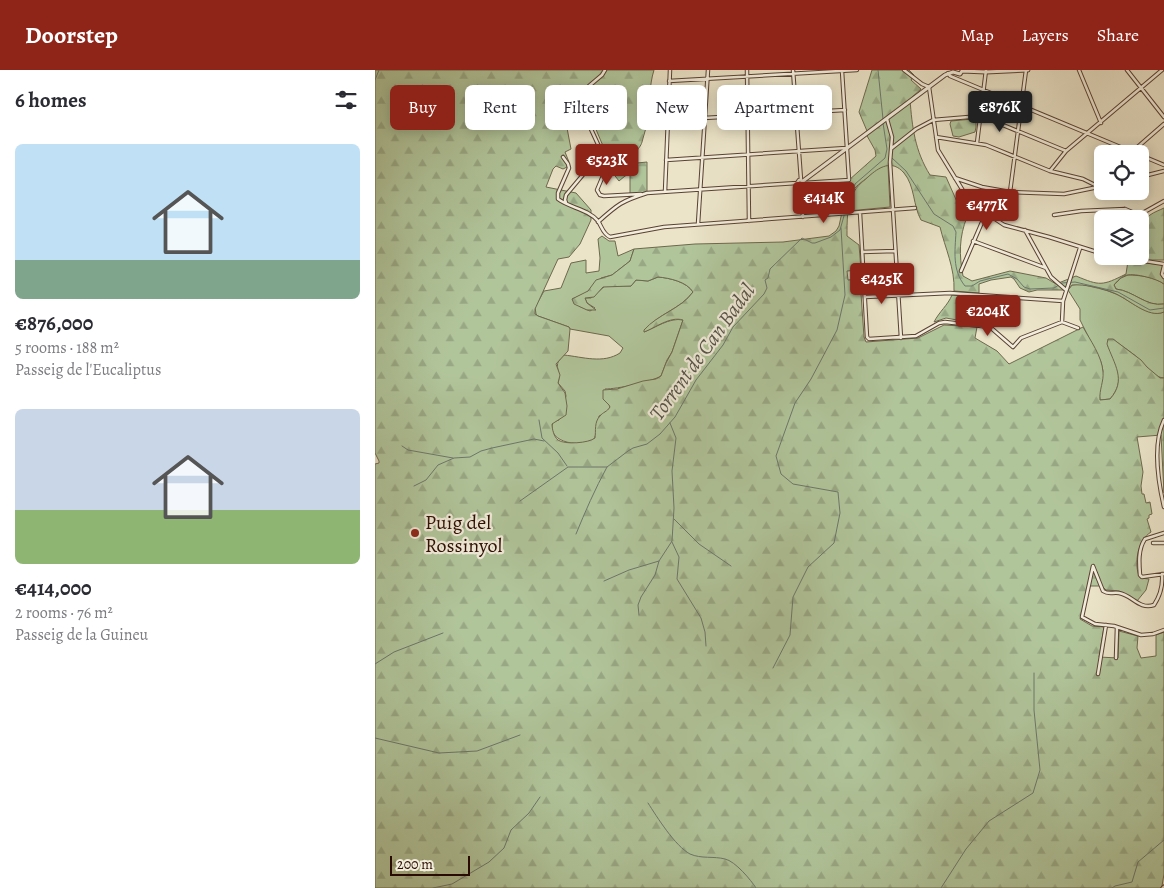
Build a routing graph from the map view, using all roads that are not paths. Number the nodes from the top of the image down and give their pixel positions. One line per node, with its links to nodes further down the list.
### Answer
1 (605, 70): 48 (street)
2 (670, 70): 21 (street)
3 (708, 70): 19 (street)
4 (747, 70): 18 (street)
5 (793, 70): 16 (street)
6 (857, 70): 12 (street)
7 (903, 70): 25 (street)
8 (1027, 70): 14 (street); 28 (street)
9 (1079, 70): 35 (street)
10 (1127, 70): 26 (street)
11 (1162, 70): 26 (street)
12 (842, 71): 16 (street); 29 (street)
13 (953, 71): 15 (street); 17 (street)
14 (986, 71): 15 (street); 27 (street)
15 (961, 72): 20 (street)
16 (793, 74): 18 (street); 24 (street)
17 (948, 74): 20 (street); 25 (street)
18 (747, 77): 19 (street); 23 (street)
19 (707, 79): 21 (street); 22 (street)
20 (958, 79): 27 (street)
21 (669, 81): 56 (street)
22 (707, 85)
23 (747, 85)
24 (794, 85)
25 (929, 87): 33 (street); 34 (street)
26 (1140, 88): 32 (street); 35 (street)
27 (983, 90): 28 (street); 31 (street)
28 (1021, 106): 40 (street); 41 (street)
29 (845, 110): 30 (street); 46 (street)
30 (832, 111)
31 (981, 116): 34 (street); 40 (street); 43 (street)
32 (1164, 116)
33 (885, 120): 46 (street); 47 (street)
34 (933, 120): 42 (street); 47 (street)
35 (1101, 122): 41 (street)
36 (1164, 124): 45 (street)
37 (703, 130): 54 (street)
38 (747, 130): 51 (street)
39 (797, 130): 49 (street)
40 (1018, 131): 50 (street); 52 (street)
41 (1087, 133): 44 (street); 50 (street)
42 (936, 137): 43 (street); 61 (street)
43 (977, 143): 52 (street)
44 (1115, 145)
45 (1140, 145)
46 (848, 148): 49 (street); 62 (street); 62 (street)
47 (892, 148): 76 (street)
48 (601, 150): 71 (street); 73 (street)
49 (799, 151): 51 (street); 62 (street)
50 (1067, 151): 58 (street)
51 (748, 155): 54 (street); 65 (street)
52 (1015, 156): 58 (street); 70 (street)
53 (563, 157): 73 (street)
54 (702, 158): 56 (street); 68 (street)
55 (1149, 158): 57 (street)
56 (666, 160): 69 (street)
57 (1164, 164)
58 (1050, 170): 64 (street)
59 (1164, 171): 60 (street)
60 (1149, 175)
61 (954, 178): 70 (street); 78 (street)
62 (803, 181): 63 (street); 66 (street)
63 (797, 183): 65 (street); 66 (street)
64 (1094, 184)
65 (749, 186): 68 (street); 81 (street)
66 (801, 186): 80 (street)
67 (1094, 187): 70 (street)
68 (700, 190): 69 (street); 83 (street)
69 (665, 192): 71 (street)
70 (1010, 192)
71 (647, 194): 82 (street)
72 (1164, 201): 75 (street)
73 (567, 204): 82 (street)
74 (915, 208): 76 (street)
75 (1125, 209): 79 (street)
76 (893, 210): 77 (street); 87 (street)
77 (860, 213): 80 (street); 88 (street)
78 (986, 213): 84 (street); 85 (street)
79 (1054, 214)
80 (803, 217): 81 (street)
81 (749, 221): 83 (street)
82 (598, 222): 83 (street)
83 (698, 224)
84 (1025, 230): 86 (street); 92 (street)
85 (973, 241): 92 (street); 93 (street)
86 (1080, 248): 89 (street); 95 (street)
87 (895, 251): 88 (street); 96 (street)
88 (862, 252): 97 (street)
89 (1094, 252)
90 (1149, 262): 91 (street)
91 (1164, 265): 94 (street)
92 (1046, 268): 95 (street)
93 (961, 271)
94 (1164, 277)
95 (1066, 290): 98 (street)
96 (899, 295): 97 (street); 98 (street); 101 (street)
97 (864, 297): 101 (street)
98 (1063, 301): 99 (street)
99 (1062, 322): 100 (street); 101 (street)
100 (1078, 328)
101 (901, 338)
102 (1164, 420): 103 (street)
103 (1164, 508)
104 (1164, 533): 107 (street)
105 (1153, 543): 106 (street)
106 (1164, 543)
107 (1163, 574): 108 (street)
108 (1106, 625): 109 (street); 112 (street)
109 (1117, 627): 110 (street); 111 (street)
110 (1164, 630)
111 (1116, 658)
112 (1098, 674)

